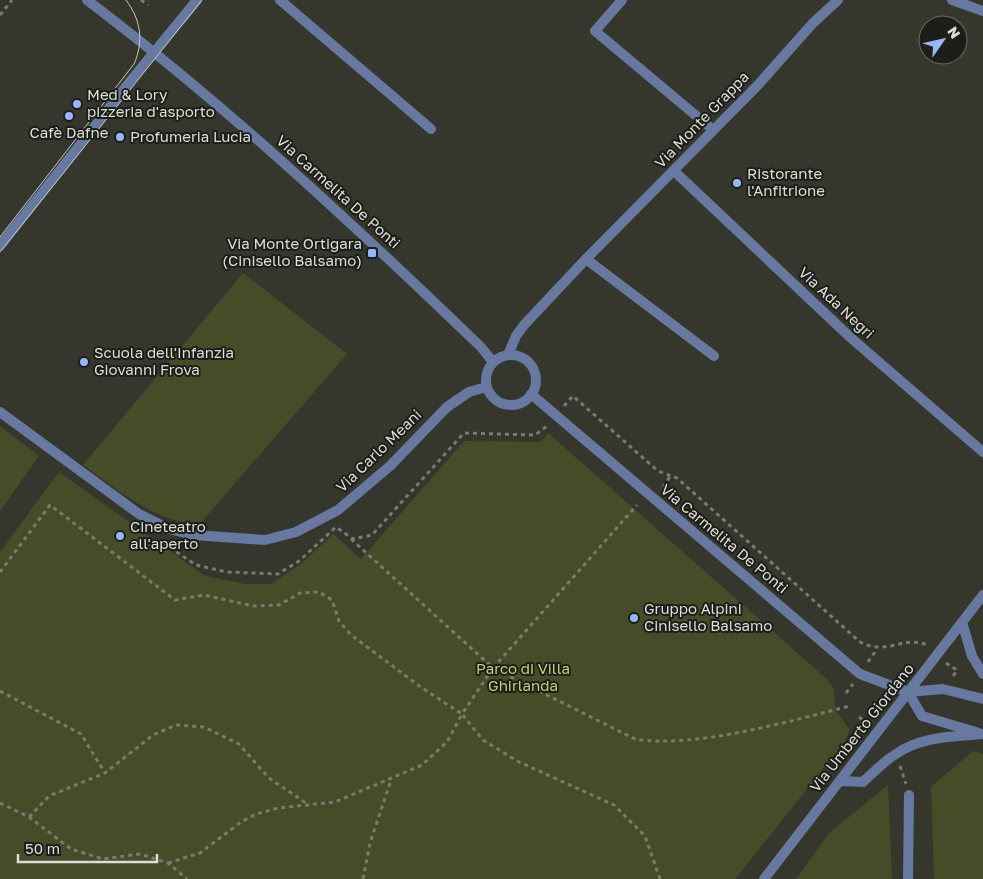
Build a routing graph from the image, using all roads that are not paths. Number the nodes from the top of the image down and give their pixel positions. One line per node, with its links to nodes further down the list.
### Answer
1 (87, 0): 8 (street, Via Carmelita De Ponti)
2 (198, 0): 8 (street)
3 (280, 0): 9 (street)
4 (622, 0): 10 (street)
5 (838, 0): 10 (street, Via Monte Grappa)
6 (952, 0): 7 (street)
7 (983, 11)
8 (156, 52): 12 (street); 16 (street, Via Carmelita De Ponti)
9 (431, 129)
10 (712, 129): 11 (street, Via Monte Grappa)
11 (674, 172): 13 (street, Via Monte Grappa); 20 (street, Via Ada Negri)
12 (0, 246)
13 (586, 259): 14 (street, Via Monte Grappa); 15 (street)
14 (508, 355): 16 (street); 18 (street)
15 (714, 356)
16 (493, 362): 17 (street)
17 (486, 387): 18 (street); 19 (street, Via Carlo Meani)
18 (531, 394): 24 (street, Via Carmelita De Ponti)
19 (0, 412)
20 (983, 452)
21 (983, 595): 22 (street, Via Umberto Giordano)
22 (962, 622): 23 (street); 24 (street, Via Umberto Giordano)
23 (983, 674)
24 (908, 692): 25 (street); 26 (street); 27 (street, Via Umberto Giordano)
25 (983, 699)
26 (983, 734): 27 (street)
27 (840, 781): 29 (street, Via Umberto Giordano)
28 (909, 795): 30 (street)
29 (764, 879)
30 (908, 879)

